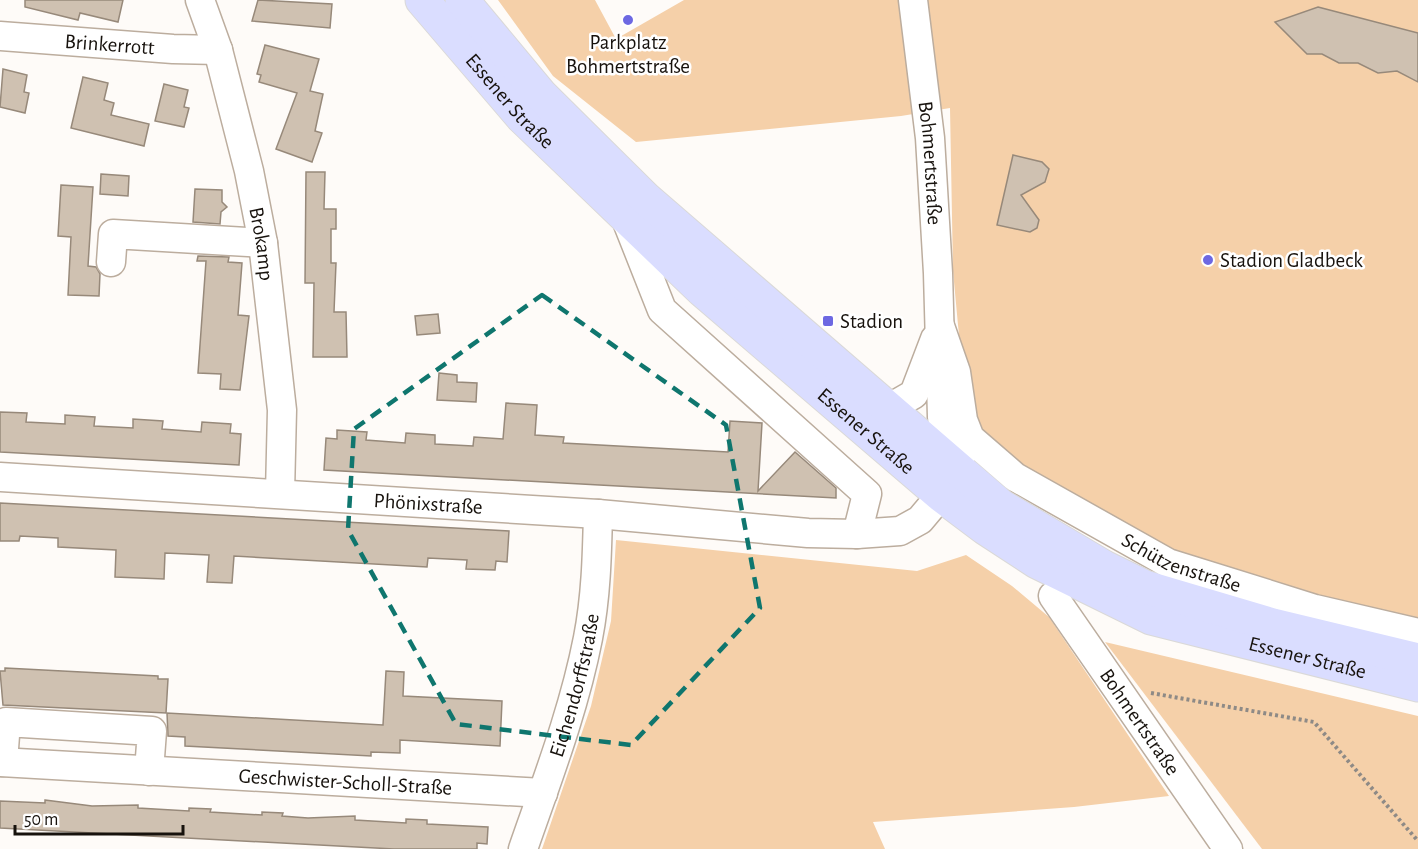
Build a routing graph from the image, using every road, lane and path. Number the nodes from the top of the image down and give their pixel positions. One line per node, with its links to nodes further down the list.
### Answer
1 (200, 0): 6 (street, Brokamp)
2 (423, 0): 7 (main road, Essener Straße)
3 (462, 0): 11 (main road, Essener Straße)
4 (915, 4): 10 (street, Bohmertstraße)
5 (0, 36): 6 (street, Brinkerrott)
6 (218, 50): 8 (street, Brokamp)
7 (623, 213): 14 (main road, Essener Straße); 17 (street)
8 (263, 243): 9 (street); 15 (street, Brokamp)
9 (111, 262)
10 (940, 326): 11 (street, Bohmertstraße); 12 (street, Bohmertstraße); 14 (street, Bohmertstraße)
11 (888, 409): 14 (main road, Essener Straße)
12 (970, 438): 14 (street, Phönixstraße); 19 (street, Schützenstraße)
13 (0, 477): 15 (street, Phönixstraße)
14 (948, 481): 17 (street, Phönixstraße); 20 (main road, Essener Straße); 21 (main road, Essener Straße)
15 (280, 493): 16 (street, Phönixstraße)
16 (598, 514): 17 (street, Phönixstraße); 25 (street, Eichendorffstraße)
17 (857, 534)
18 (1053, 596): 22 (street, Bohmertstraße)
19 (1418, 633)
20 (1418, 660)
21 (1418, 685)
22 (1114, 687): 26 (path); 28 (street, Bohmertstraße)
23 (2, 762): 24 (street, Geschwister-Scholl-Straße); 24 (street, Geschwister-Scholl-Straße)
24 (150, 771): 25 (street, Geschwister-Scholl-Straße)
25 (543, 793): 27 (street, Eichendorffstraße)
26 (1418, 841)
27 (523, 849)
28 (1228, 849)

